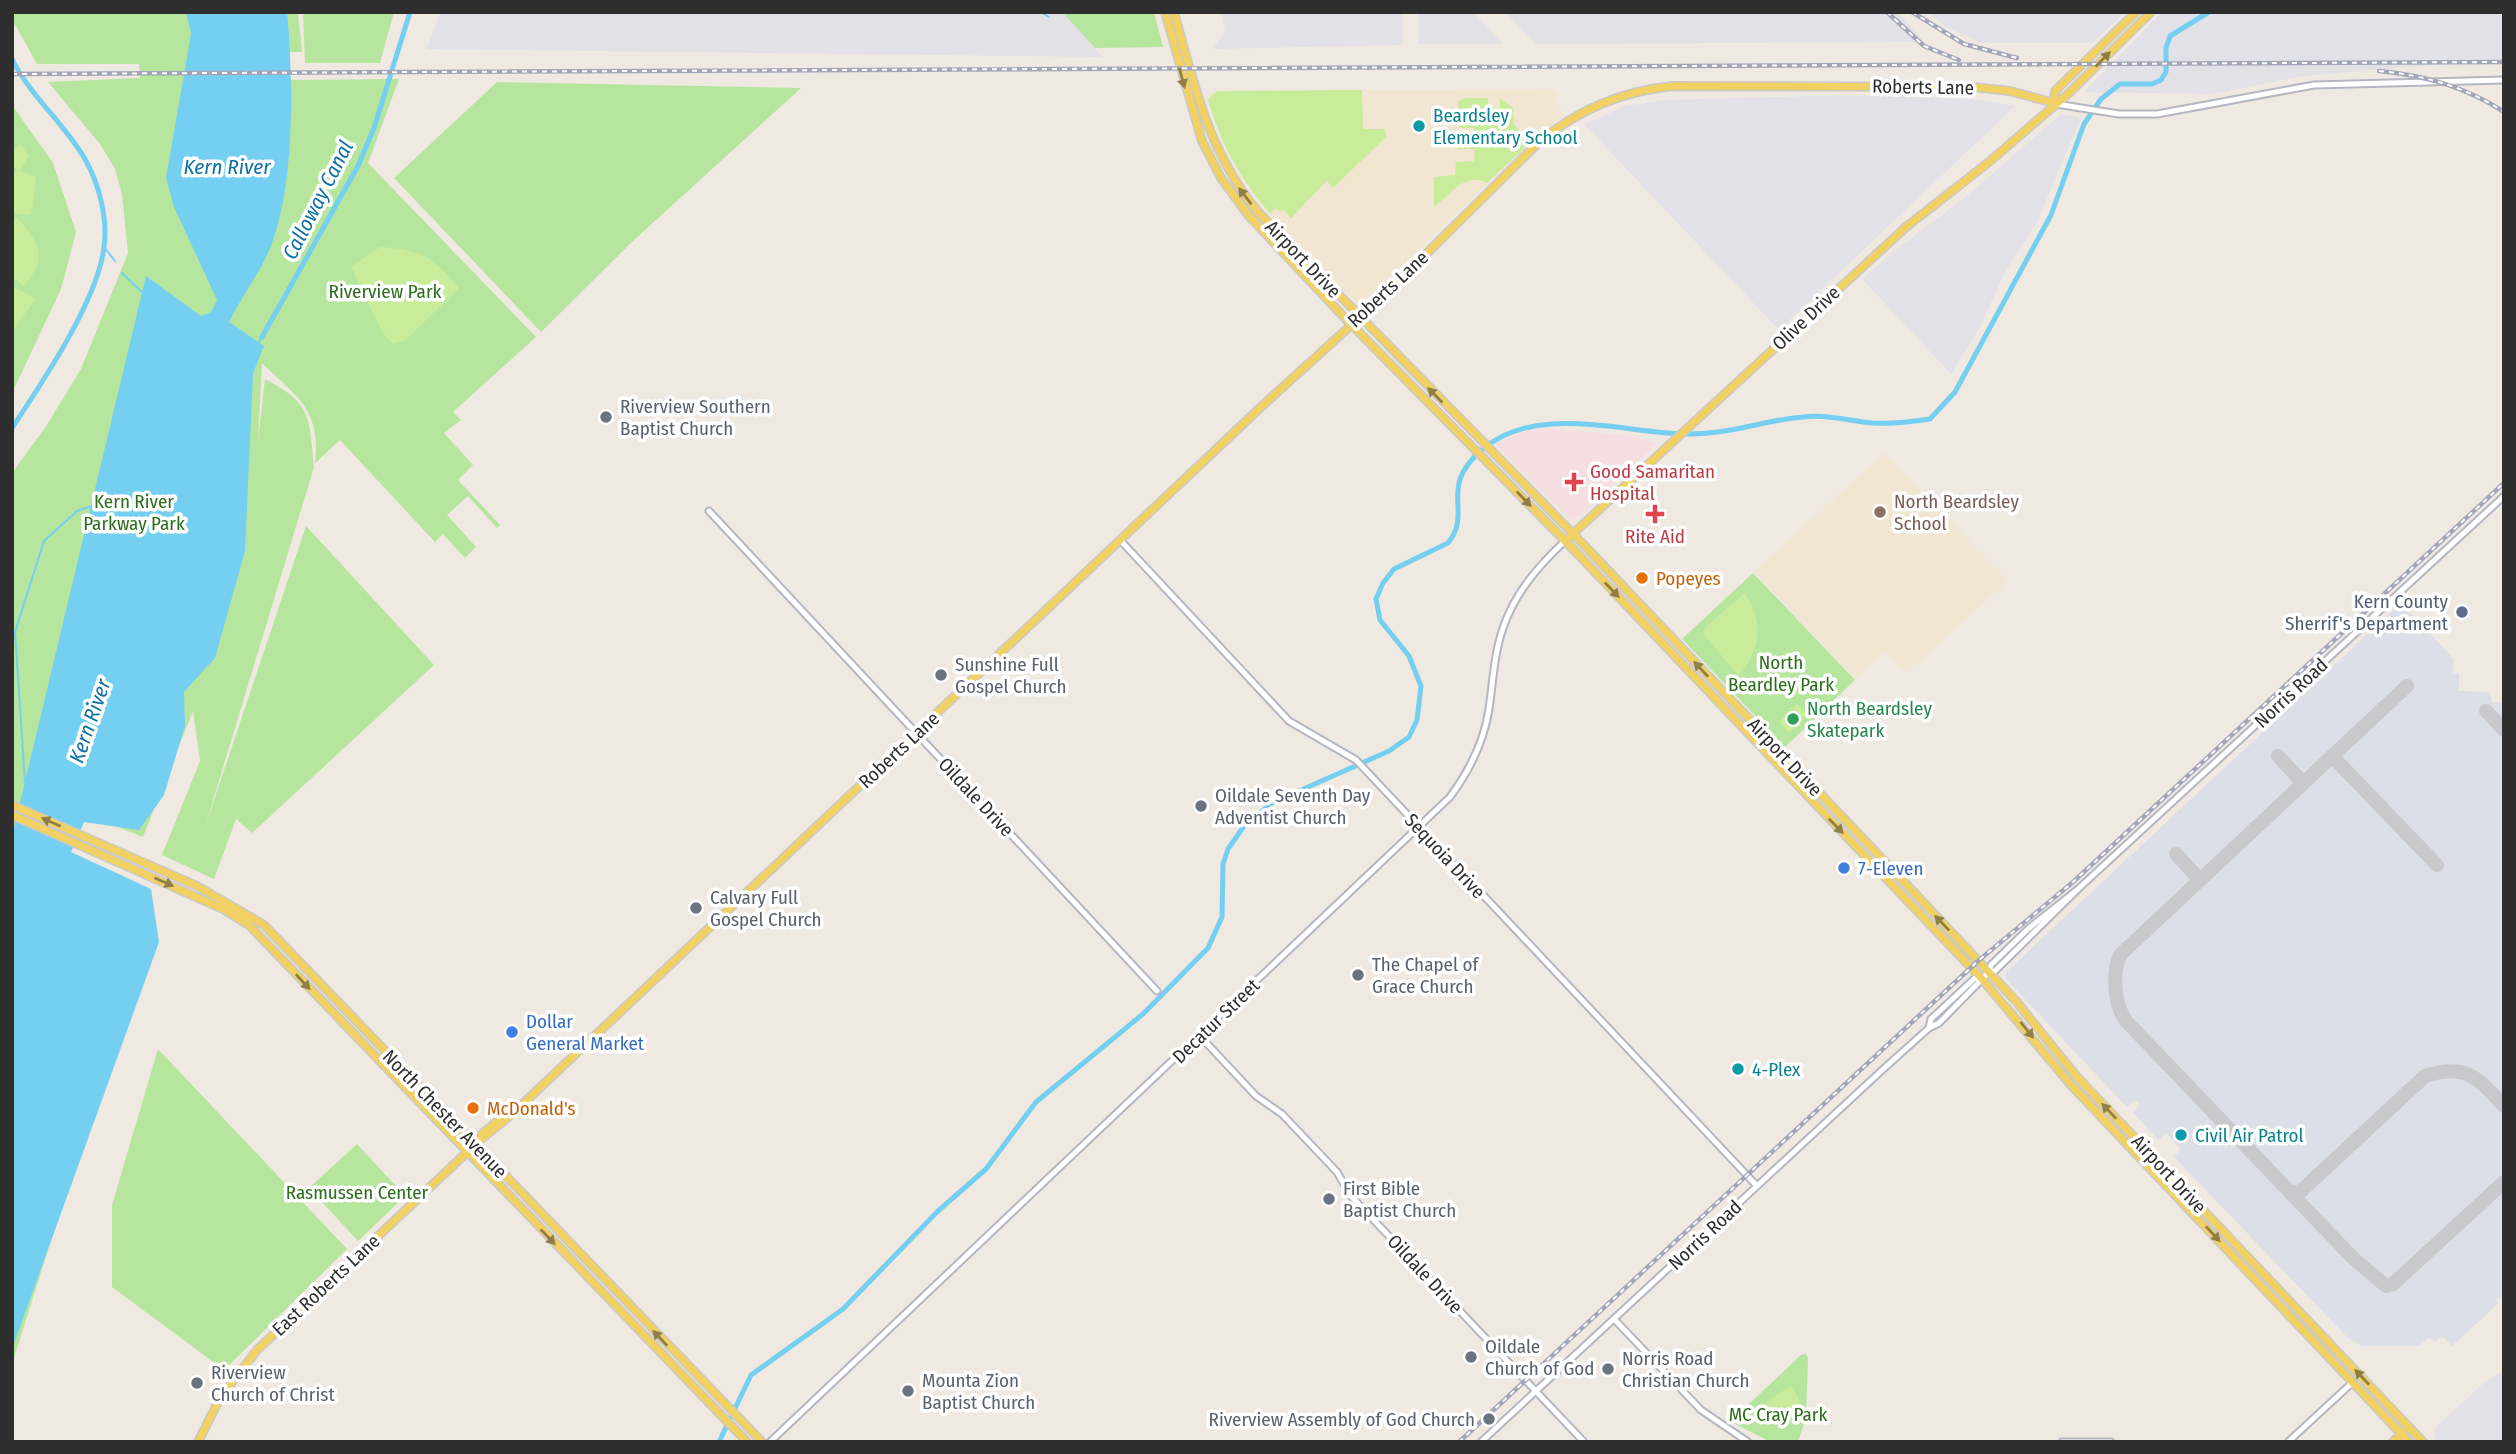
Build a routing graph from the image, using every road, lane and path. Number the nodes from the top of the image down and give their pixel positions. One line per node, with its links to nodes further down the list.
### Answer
1 (1165, 12): 8 (main road, Airport Drive, one-way to 8)
2 (1174, 12): 7 (main road, Airport Drive, one-way to 2)
3 (2136, 12): 6 (main road, Olive Drive)
4 (2151, 12): 6 (main road, Olive Drive, one-way to 4)
5 (2504, 80): 6 (street, Roberts Lane)
6 (2054, 103): 7 (main road, Roberts Lane); 11 (main road, Olive Drive)
7 (1359, 317): 8 (main road, Roberts Lane); 11 (main road, Airport Drive, one-way to 7)
8 (1351, 324): 12 (main road, Roberts Lane); 13 (main road, Airport Drive, one-way to 13)
9 (2504, 496): 18 (street, Norris Road)
10 (709, 511): 14 (street, Oildale Drive)
11 (1573, 533): 13 (main road, Olive Drive); 18 (main road, Airport Drive, one-way to 11)
12 (1121, 541): 14 (main road, Roberts Lane); 17 (street, Sequoia Drive)
13 (1565, 541): 17 (street, Decatur Street); 19 (main road, Airport Drive, one-way to 19)
14 (917, 734): 20 (street, Oildale Drive); 26 (main road, Roberts Lane)
15 (12, 805): 22 (main road, North Chester Avenue, one-way to 15)
16 (12, 815): 21 (main road, North Chester Avenue, one-way to 21)
17 (1419, 829): 23 (street, Decatur Street); 28 (street, Sequoia Drive)
18 (1989, 972): 19 (street, Norris Road); 33 (main road, Airport Drive, one-way to 18)
19 (1982, 979): 28 (street, Norris Road); 31 (main road, Airport Drive, one-way to 31)
20 (1157, 991)
21 (343, 1024): 22 (main road); 24 (main road, North Chester Avenue)
22 (367, 1034): 25 (main road, North Chester Avenue)
23 (1200, 1036): 39 (street, Oildale Drive); 47 (street, Decatur Street)
24 (361, 1044): 25 (main road); 27 (main road, North Chester Avenue)
25 (380, 1047): 26 (main road, North Chester Avenue)
26 (477, 1142): 27 (main road, East Roberts Lane); 30 (main road, North Chester Avenue)
27 (467, 1152): 29 (main road, North Chester Avenue); 44 (main road, East Roberts Lane)
28 (1757, 1186): 32 (street, Norris Road)
29 (521, 1208): 30 (main road); 34 (main road, North Chester Avenue, one-way to 34)
30 (549, 1221): 35 (main road, North Chester Avenue, one-way to 30)
31 (2278, 1302): 33 (main road); 38 (main road, Airport Drive)
32 (1614, 1318): 39 (street, Norris Road); 50 (street)
33 (2324, 1337): 40 (main road, Airport Drive, one-way to 33)
34 (662, 1357): 35 (main road); 36 (main road, North Chester Avenue)
35 (686, 1365): 37 (main road, North Chester Avenue)
36 (678, 1373): 37 (main road); 45 (main road, North Chester Avenue)
37 (702, 1380): 46 (main road, North Chester Avenue)
38 (2353, 1382): 41 (main road, Airport Drive); 53 (street)
39 (1536, 1391): 48 (street, Norris Road); 49 (street, Oildale Drive)
40 (2409, 1427): 41 (main road); 42 (main road, Airport Drive)
41 (2402, 1434): 43 (main road, Airport Drive); 54 (main road)
42 (2415, 1434): 43 (main road); 55 (main road, Airport Drive)
43 (2408, 1441)
44 (198, 1442)
45 (747, 1442)
46 (762, 1442)
47 (770, 1442)
48 (1481, 1442)
49 (1584, 1442)
50 (1748, 1442)
51 (2062, 1442): 52 (street)
52 (2111, 1442)
53 (2288, 1442)
54 (2393, 1442)
55 (2423, 1442)

